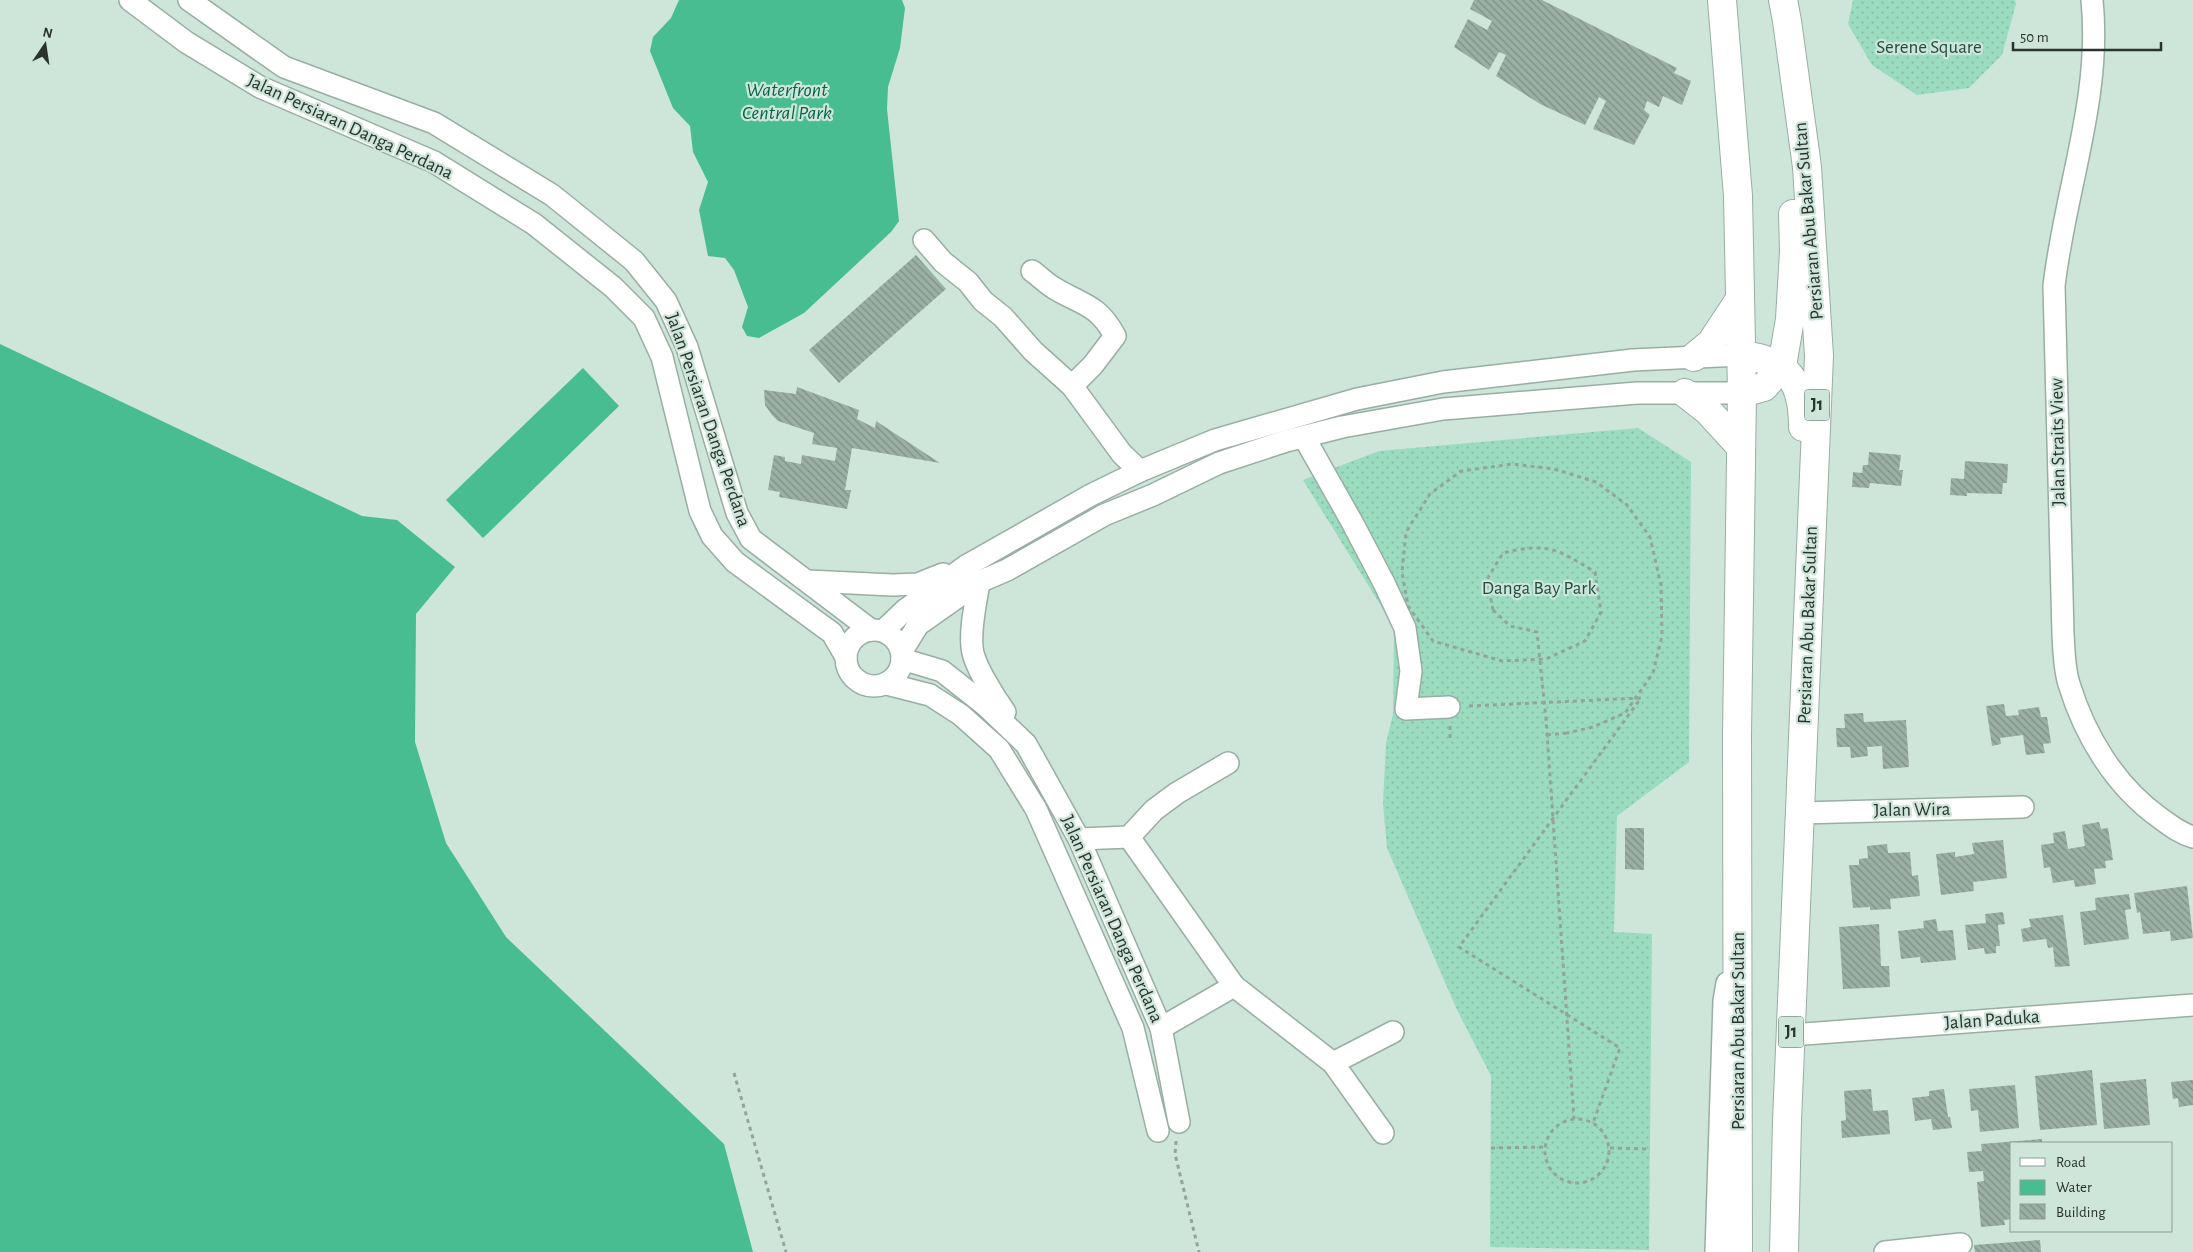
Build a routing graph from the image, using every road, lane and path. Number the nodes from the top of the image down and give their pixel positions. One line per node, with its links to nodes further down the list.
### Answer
1 (130, 0): 24 (street, Jalan Persiaran Danga Perdana)
2 (189, 0): 20 (street, Jalan Persiaran Danga Perdana)
3 (1722, 0): 9 (highway, Persiaran Abu Bakar Sultan)
4 (1783, 0): 6 (highway, Persiaran Abu Bakar Sultan / J1)
5 (2092, 0): 35 (street, Jalan Straits View)
6 (1796, 90): 12 (highway); 21 (highway, Persiaran Abu Bakar Sultan / J1)
7 (924, 240): 13 (street)
8 (1032, 271): 13 (street)
9 (1740, 299): 10 (highway, Persiaran Abu Bakar Sultan); 11 (highway)
10 (1741, 355): 11 (street); 12 (highway); 14 (highway, Persiaran Abu Bakar Sultan)
11 (1694, 357): 18 (street)
12 (1782, 366): 14 (highway); 21 (highway)
13 (1072, 386): 18 (street)
14 (1742, 392): 15 (street); 17 (highway, Persiaran Abu Bakar Sultan)
15 (1685, 393): 16 (street); 17 (highway)
16 (1304, 437): 19 (street); 27 (street)
17 (1741, 447): 38 (highway, Persiaran Abu Bakar Sultan)
18 (1140, 471): 19 (street)
19 (972, 574): 20 (street); 22 (street); 23 (street); 30 (street)
20 (808, 580): 22 (street, Jalan Persiaran Danga Perdana)
21 (1809, 611): 33 (highway, Persiaran Abu Bakar Sultan / J1)
22 (877, 630): 23 (street); 24 (street)
23 (902, 655): 25 (street); 30 (street, Jalan Persiaran Danga Perdana)
24 (846, 657): 25 (street)
25 (887, 684): 50 (street, Jalan Persiaran Danga Perdana)
26 (1544, 702): 27 (path); 28 (path); 28 (path, bridge); 34 (path)
27 (1449, 707): 29 (path)
28 (1547, 735): 34 (path)
29 (1450, 739)
30 (1026, 744): 37 (street, Jalan Persiaran Danga Perdana)
31 (1228, 763): 36 (street)
32 (2023, 807): 33 (street, Jalan Wira)
33 (1801, 813): 44 (highway, Persiaran Abu Bakar Sultan / J1)
34 (1553, 820): 41 (path); 41 (path)
35 (2193, 836)
36 (1129, 837): 37 (street); 39 (street)
37 (1079, 839): 42 (street, Jalan Persiaran Danga Perdana)
38 (1738, 914): 59 (street); 60 (highway, Persiaran Abu Bakar Sultan)
39 (1234, 986): 42 (street); 45 (street)
40 (2193, 1005): 44 (street, Jalan Paduka)
41 (1566, 1016): 47 (path); 49 (path)
42 (1161, 1028): 48 (street, Jalan Persiaran Danga Perdana)
43 (1393, 1032): 45 (street)
44 (1791, 1035): 61 (highway, Persiaran Abu Bakar Sultan / J1)
45 (1333, 1064): 51 (street)
46 (734, 1073): 57 (path)
47 (1574, 1119): 49 (path); 52 (path)
48 (1179, 1122): 58 (path)
49 (1594, 1123): 54 (path)
50 (1158, 1131)
51 (1383, 1133)
52 (1546, 1147): 53 (path); 54 (path)
53 (1491, 1148)
54 (1610, 1148): 55 (path)
55 (1650, 1149)
56 (1961, 1244): 62 (street)
57 (786, 1252)
58 (1199, 1252)
59 (1716, 1252)
60 (1738, 1252)
61 (1784, 1252)
62 (1885, 1252)

